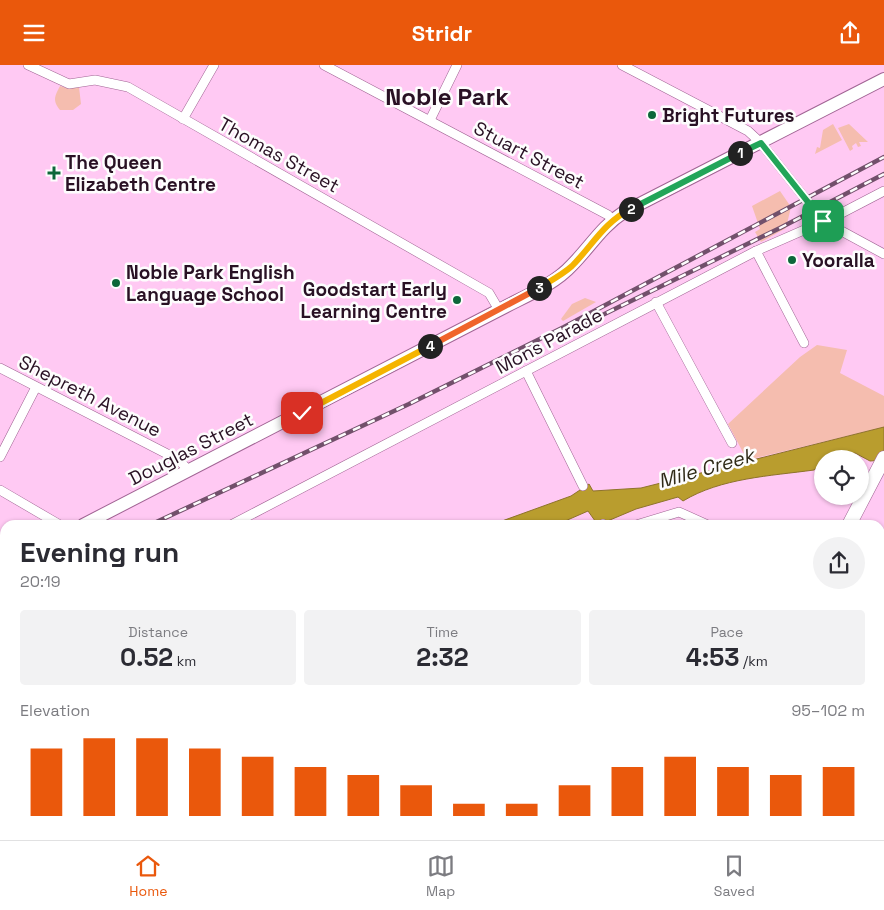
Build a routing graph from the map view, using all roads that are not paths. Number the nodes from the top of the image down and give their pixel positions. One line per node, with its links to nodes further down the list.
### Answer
1 (28, 65): 7 (street, Thomas Street)
2 (214, 65): 7 (street)
3 (324, 65): 8 (street, Stuart Street)
4 (457, 65): 8 (street)
5 (622, 65): 9 (street)
6 (884, 79): 9 (main road, Douglas Street)
7 (183, 119): 16 (street, Thomas Street)
8 (430, 120): 11 (street, Stuart Street)
9 (761, 143): 11 (main road, Douglas Street); 12 (street)
10 (884, 191): 12 (street, Mons Parade)
11 (612, 219): 16 (main road, Douglas Street)
12 (823, 221): 13 (street, Mons Parade); 14 (street)
13 (756, 251): 15 (street, Mons Parade); 17 (street)
14 (884, 254)
15 (656, 302): 19 (street, Mons Parade); 21 (street)
16 (499, 310): 24 (main road, Douglas Street)
17 (804, 343)
18 (0, 368): 20 (street, Shepreth Avenue)
19 (526, 371): 26 (street); 30 (street, Mons Parade)
20 (36, 387): 22 (street); 24 (street, Shepreth Avenue)
21 (732, 443)
22 (0, 457)
23 (883, 460): 25 (main road)
24 (189, 471): 29 (main road, Douglas Street)
25 (879, 478): 33 (main road)
26 (583, 485)
27 (0, 490): 28 (street)
28 (51, 520)
29 (93, 520)
30 (241, 520)
31 (651, 520): 32 (street)
32 (697, 520)
33 (852, 520)

